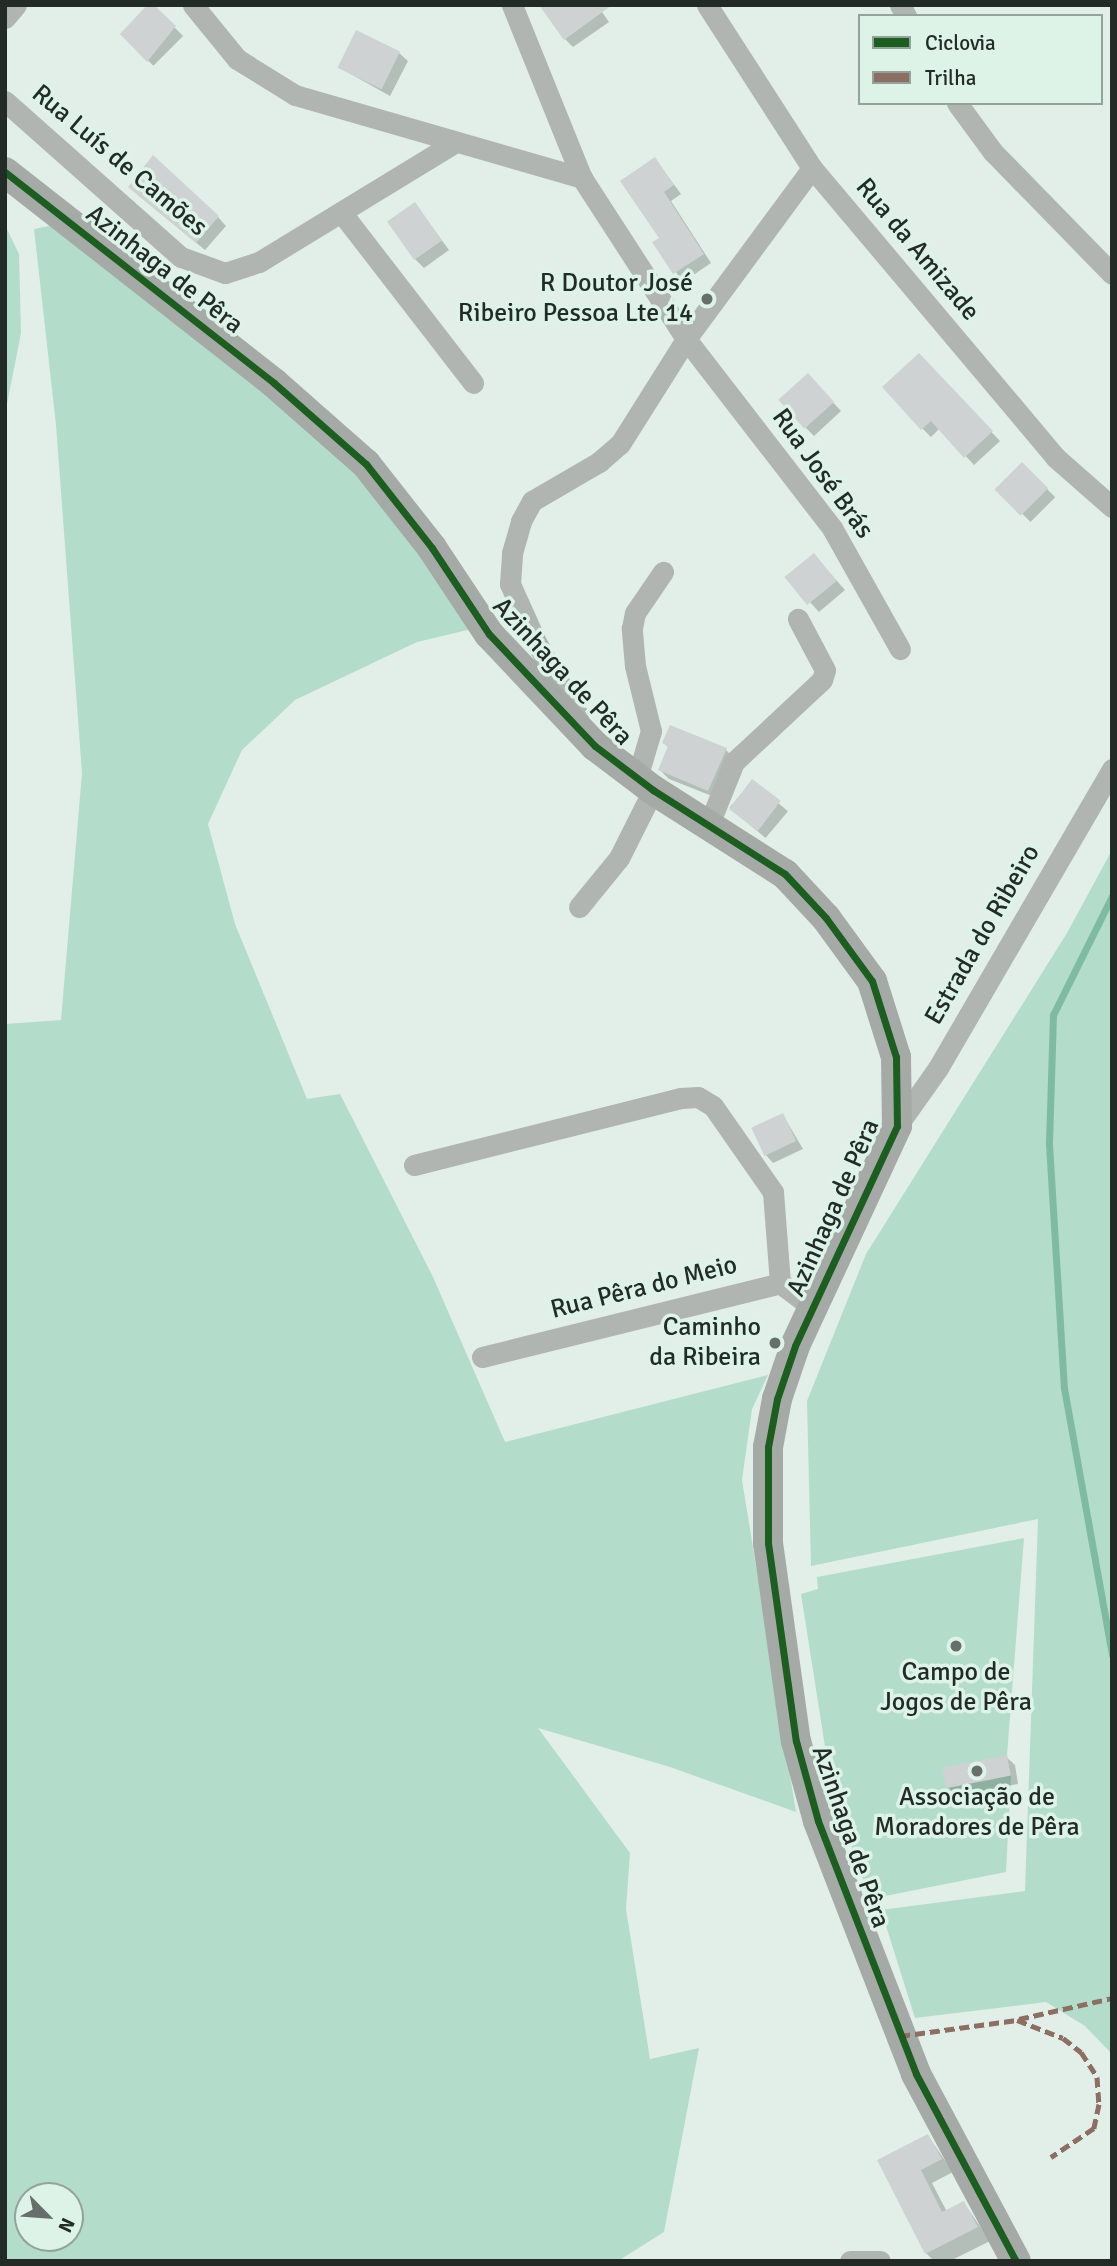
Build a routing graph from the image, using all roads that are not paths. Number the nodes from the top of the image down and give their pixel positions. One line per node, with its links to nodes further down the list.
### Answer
1 (16, 5): 5 (street)
2 (193, 5): 8 (street)
3 (512, 5): 11 (street, Rua José Brás)
4 (707, 5): 9 (street, Rua da Amizade)
5 (5, 18)
6 (5, 101): 12 (street, Rua Luís de Camões)
7 (958, 105): 13 (street)
8 (454, 143): 11 (street); 12 (street, Rua Luís de Camões)
9 (812, 168): 14 (street); 16 (street, Rua da Amizade)
10 (5, 172): 20 (street, Azinhaga de Pêra)
11 (582, 178): 14 (street, Rua José Brás)
12 (341, 212): 15 (street)
13 (1112, 274)
14 (686, 339): 19 (street, Rua José Brás); 20 (street)
15 (473, 383)
16 (1112, 507)
17 (663, 572): 22 (street)
18 (798, 619): 23 (street)
19 (900, 649)
20 (595, 746): 22 (street, Azinhaga de Pêra)
21 (1112, 769): 25 (street, Estrada do Ribeiro)
22 (645, 784): 23 (street, Azinhaga de Pêra); 24 (street)
23 (709, 824): 25 (street, Azinhaga de Pêra)
24 (579, 907)
25 (897, 1126): 28 (street, Azinhaga de Pêra)
26 (414, 1165): 27 (street)
27 (780, 1283): 28 (street); 29 (street, Rua Pêra do Meio)
28 (812, 1307): 32 (street, Azinhaga de Pêra)
29 (482, 1357)
30 (850, 2261): 31 (street)
31 (880, 2261)
32 (1016, 2261)

